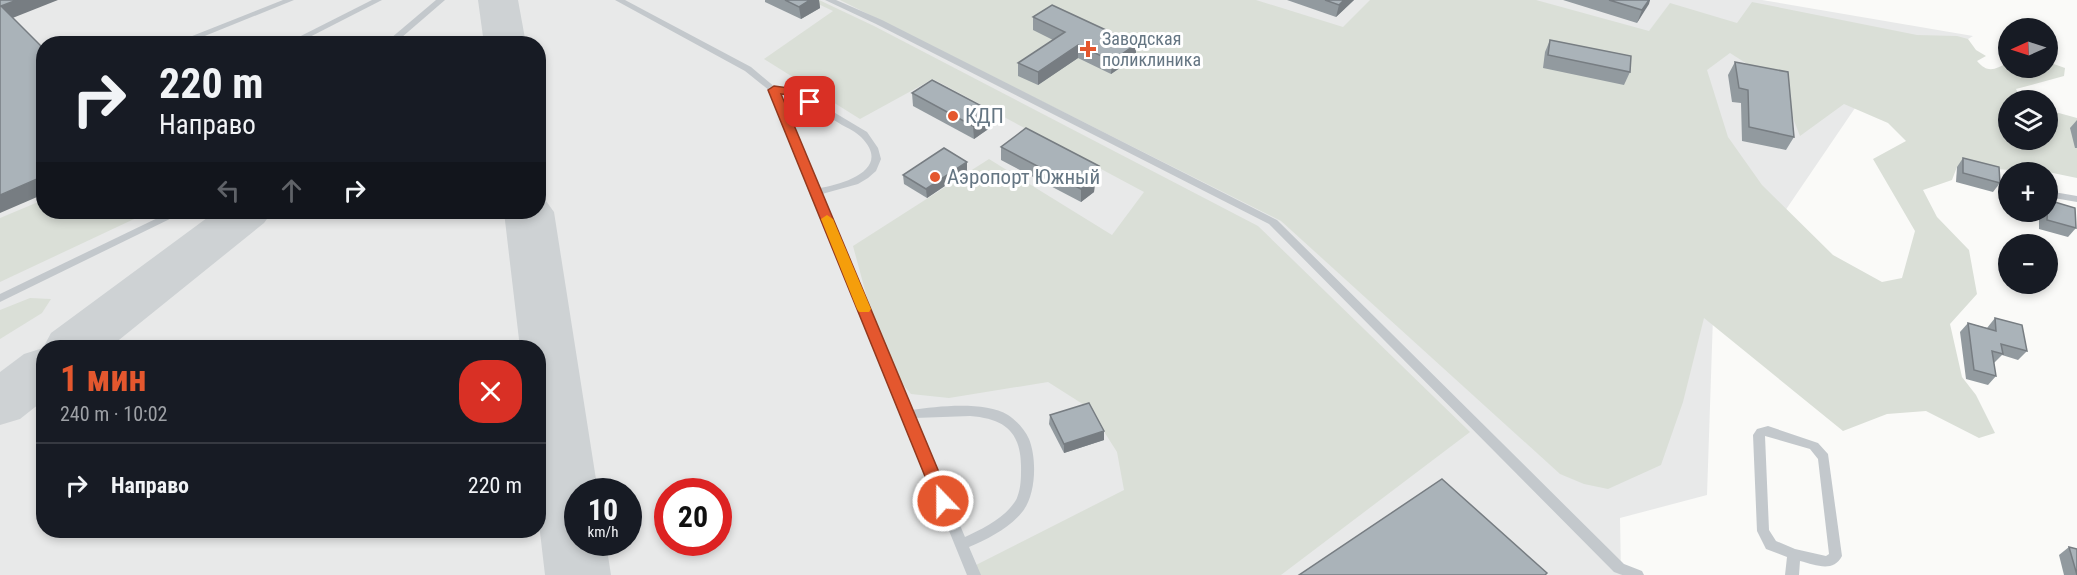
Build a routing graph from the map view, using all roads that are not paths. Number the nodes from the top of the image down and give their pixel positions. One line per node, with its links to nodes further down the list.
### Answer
1 (290, 0): 6 (lane)
2 (378, 0): 7 (lane)
3 (441, 0): 8 (lane)
4 (619, 0): 9 (lane)
5 (829, 0): 19 (lane)
6 (197, 36)
7 (305, 36)
8 (398, 36)
9 (774, 90): 10 (lane); 10 (lane)
10 (816, 192): 15 (lane)
11 (2058, 196): 12 (lane)
12 (2077, 199)
13 (163, 219): 14 (lane)
14 (0, 298)
15 (908, 415): 16 (lane); 16 (lane)
16 (961, 545): 18 (lane)
17 (1794, 554): 17 (lane); 20 (lane)
18 (974, 575)
19 (1637, 575)
20 (1792, 575)

